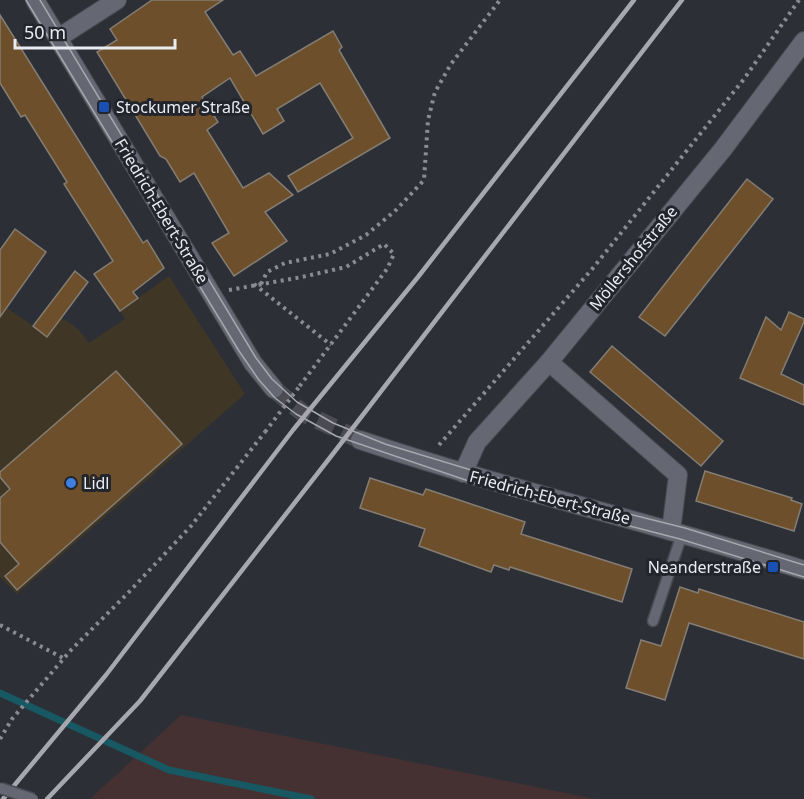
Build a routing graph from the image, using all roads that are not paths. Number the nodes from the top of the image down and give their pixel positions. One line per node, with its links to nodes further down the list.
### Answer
1 (35, 0): 3 (main road, Friedrich-Ebert-Straße)
2 (117, 0): 3 (main road)
3 (58, 38): 6 (main road, Friedrich-Ebert-Straße)
4 (804, 41): 5 (main road, Möllershofstraße)
5 (549, 362): 8 (main road, Möllershofstraße); 9 (main road)
6 (274, 389)
7 (360, 440): 8 (main road, Friedrich-Ebert-Straße)
8 (463, 473): 9 (main road, Friedrich-Ebert-Straße)
9 (677, 532): 10 (main road, Friedrich-Ebert-Straße); 11 (lane)
10 (804, 570)
11 (653, 621)
12 (0, 788): 13 (lane, bridge)
13 (33, 799)

